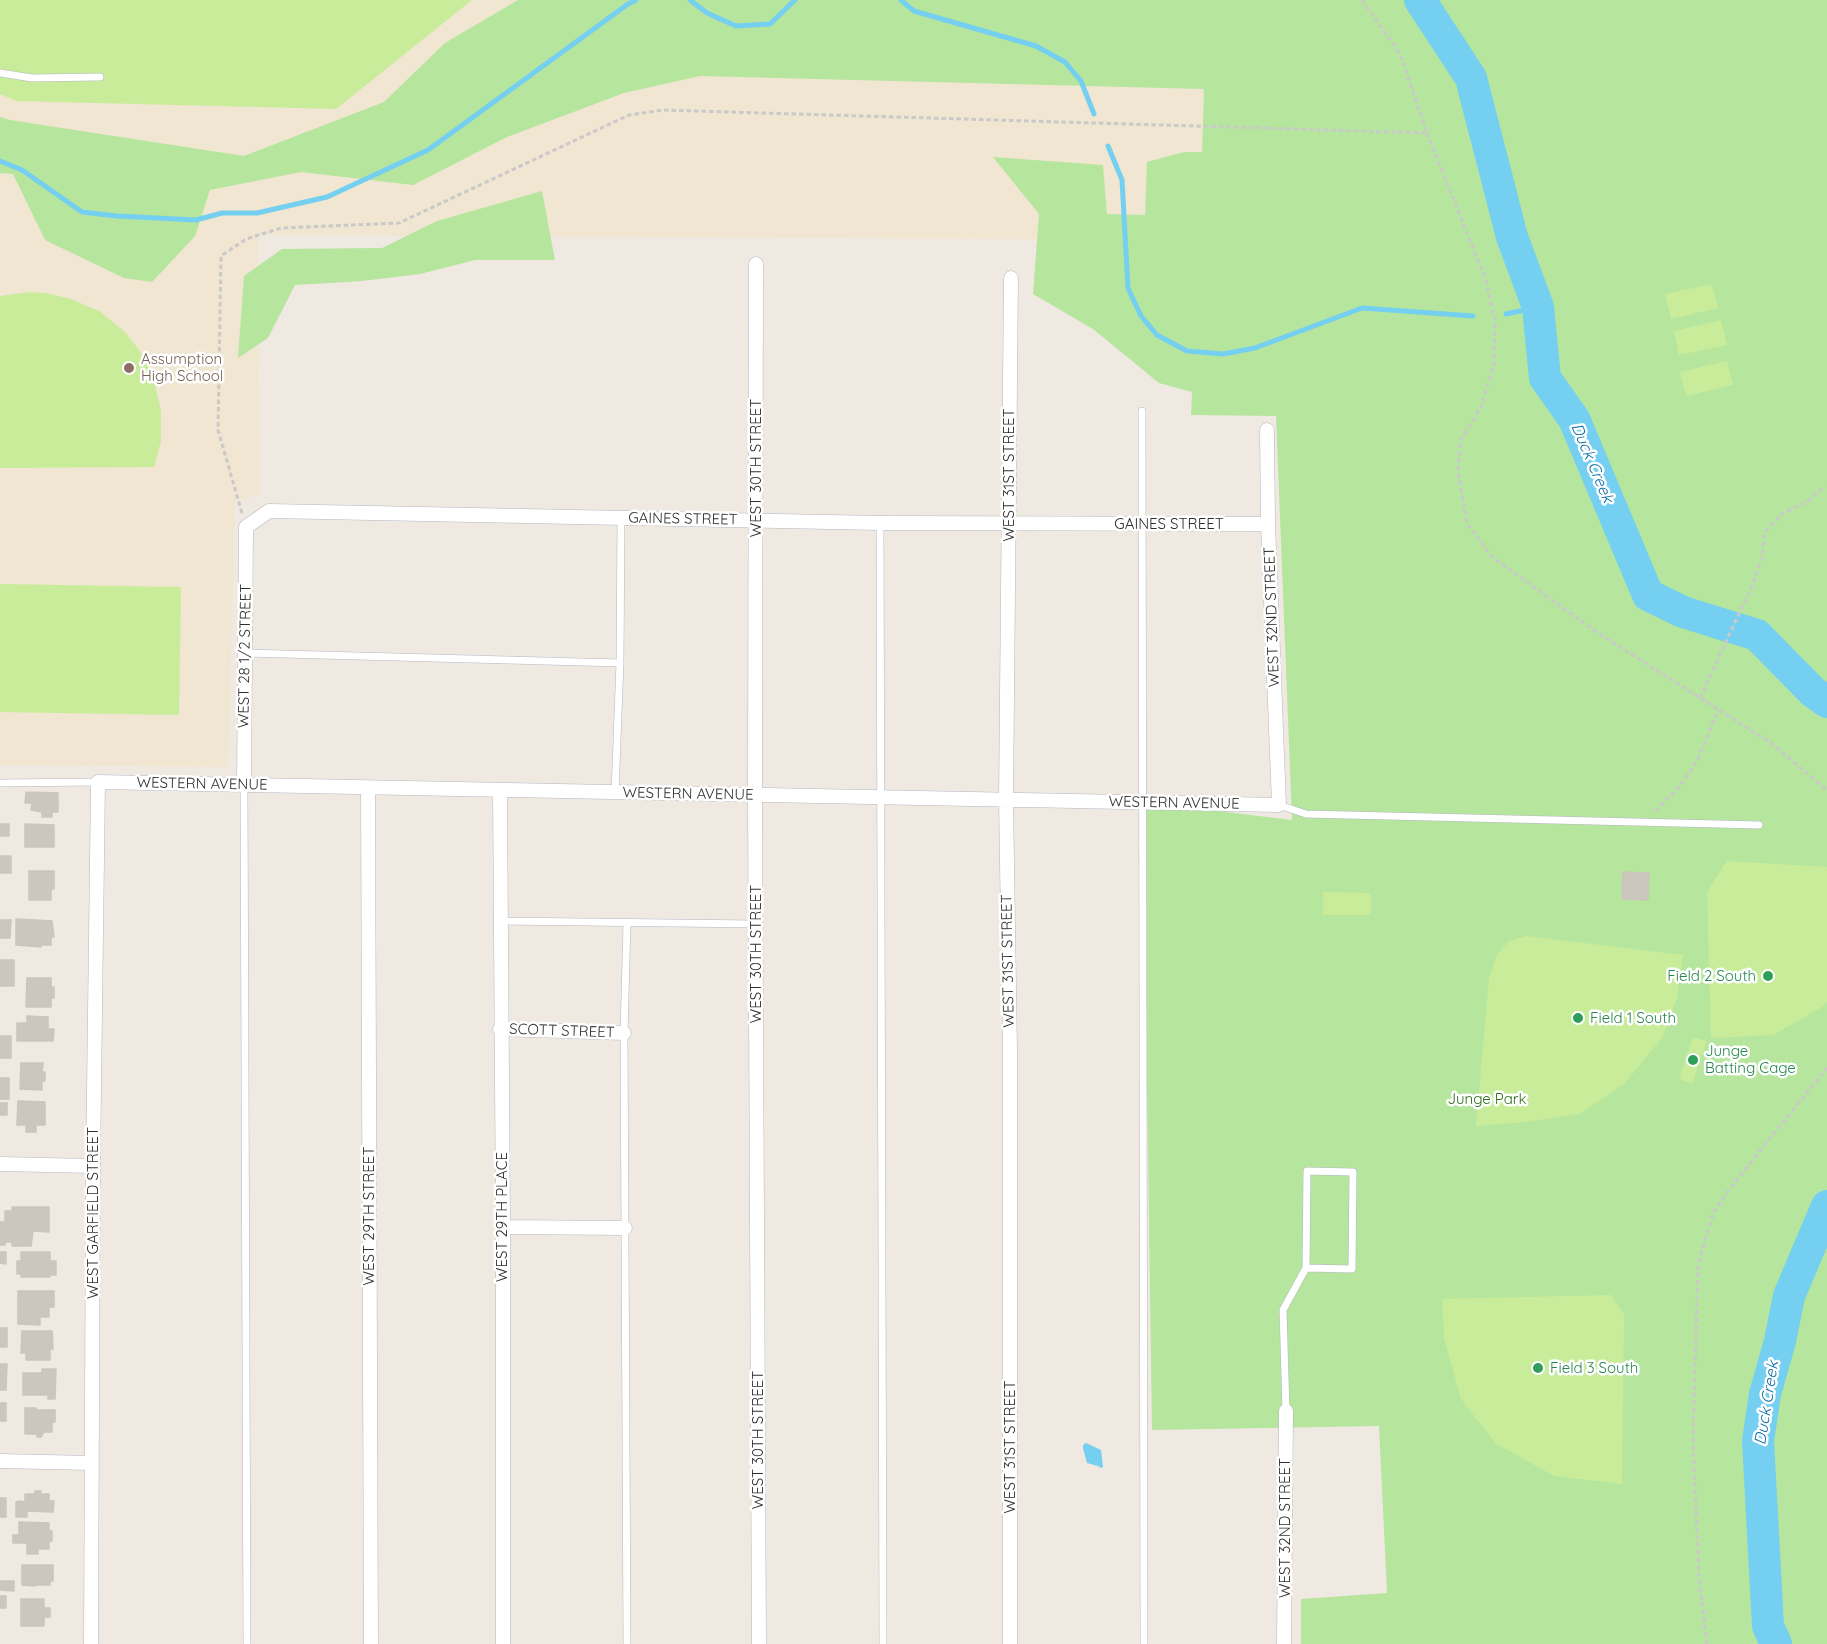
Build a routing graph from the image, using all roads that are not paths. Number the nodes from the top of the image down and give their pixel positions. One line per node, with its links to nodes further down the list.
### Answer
1 (0, 73): 2 (lane)
2 (100, 77)
3 (756, 264): 8 (street, WEST 30TH STREET)
4 (1011, 278): 10 (street, WEST 31ST STREET)
5 (1142, 411): 11 (lane)
6 (1267, 430): 12 (street, WEST 32ND STREET)
7 (621, 518): 8 (street, GAINES STREET); 13 (street, GAINES STREET); 15 (lane)
8 (756, 521): 9 (street, GAINES STREET); 22 (street, WEST 30TH STREET)
9 (880, 523): 10 (street, GAINES STREET); 23 (lane)
10 (1008, 524): 11 (street, GAINES STREET); 24 (street, WEST 31ST STREET)
11 (1141, 524): 12 (street, GAINES STREET); 25 (lane)
12 (1268, 524): 26 (street, WEST 32ND STREET)
13 (246, 527): 14 (street, WEST 28 1/2 STREET)
14 (246, 653): 15 (lane); 18 (street, WEST 28 1/2 STREET)
15 (620, 663): 21 (lane)
16 (98, 782): 17 (lane); 18 (street, WESTERN AVENUE); 34 (street, WEST GARFIELD STREET)
17 (0, 783)
18 (244, 785): 19 (street, WESTERN AVENUE); 42 (lane)
19 (368, 788): 20 (street, WESTERN AVENUE); 43 (street, WEST 29TH STREET)
20 (500, 790): 21 (street, WESTERN AVENUE); 28 (street, WEST 29TH PLACE)
21 (615, 792): 22 (street, WESTERN AVENUE)
22 (755, 795): 23 (street, WESTERN AVENUE); 30 (street, WEST 30TH STREET)
23 (880, 797): 24 (street, WESTERN AVENUE); 47 (lane)
24 (1006, 800): 25 (street, WESTERN AVENUE); 48 (street, WEST 31ST STREET)
25 (1143, 802): 26 (street, WESTERN AVENUE); 49 (lane)
26 (1279, 805): 27 (lane)
27 (1759, 825)
28 (499, 921): 29 (lane); 31 (street, WEST 29TH PLACE)
29 (627, 923): 30 (lane); 32 (lane)
30 (756, 924): 46 (street, WEST 30TH STREET)
31 (500, 1029): 32 (street, SCOTT STREET); 35 (street, WEST 29TH PLACE)
32 (624, 1032): 36 (lane)
33 (0, 1164): 34 (street)
34 (93, 1166): 40 (street, WEST GARFIELD STREET)
35 (503, 1227): 36 (street); 44 (street, WEST 29TH PLACE)
36 (625, 1228): 45 (lane)
37 (1306, 1268): 37 (lane); 38 (lane)
38 (1286, 1411): 50 (street, WEST 32ND STREET)
39 (0, 1461): 40 (street)
40 (91, 1463): 41 (street, WEST GARFIELD STREET)
41 (91, 1644)
42 (247, 1644)
43 (371, 1644)
44 (503, 1644)
45 (627, 1644)
46 (759, 1644)
47 (883, 1644)
48 (1010, 1644)
49 (1144, 1644)
50 (1284, 1644)

